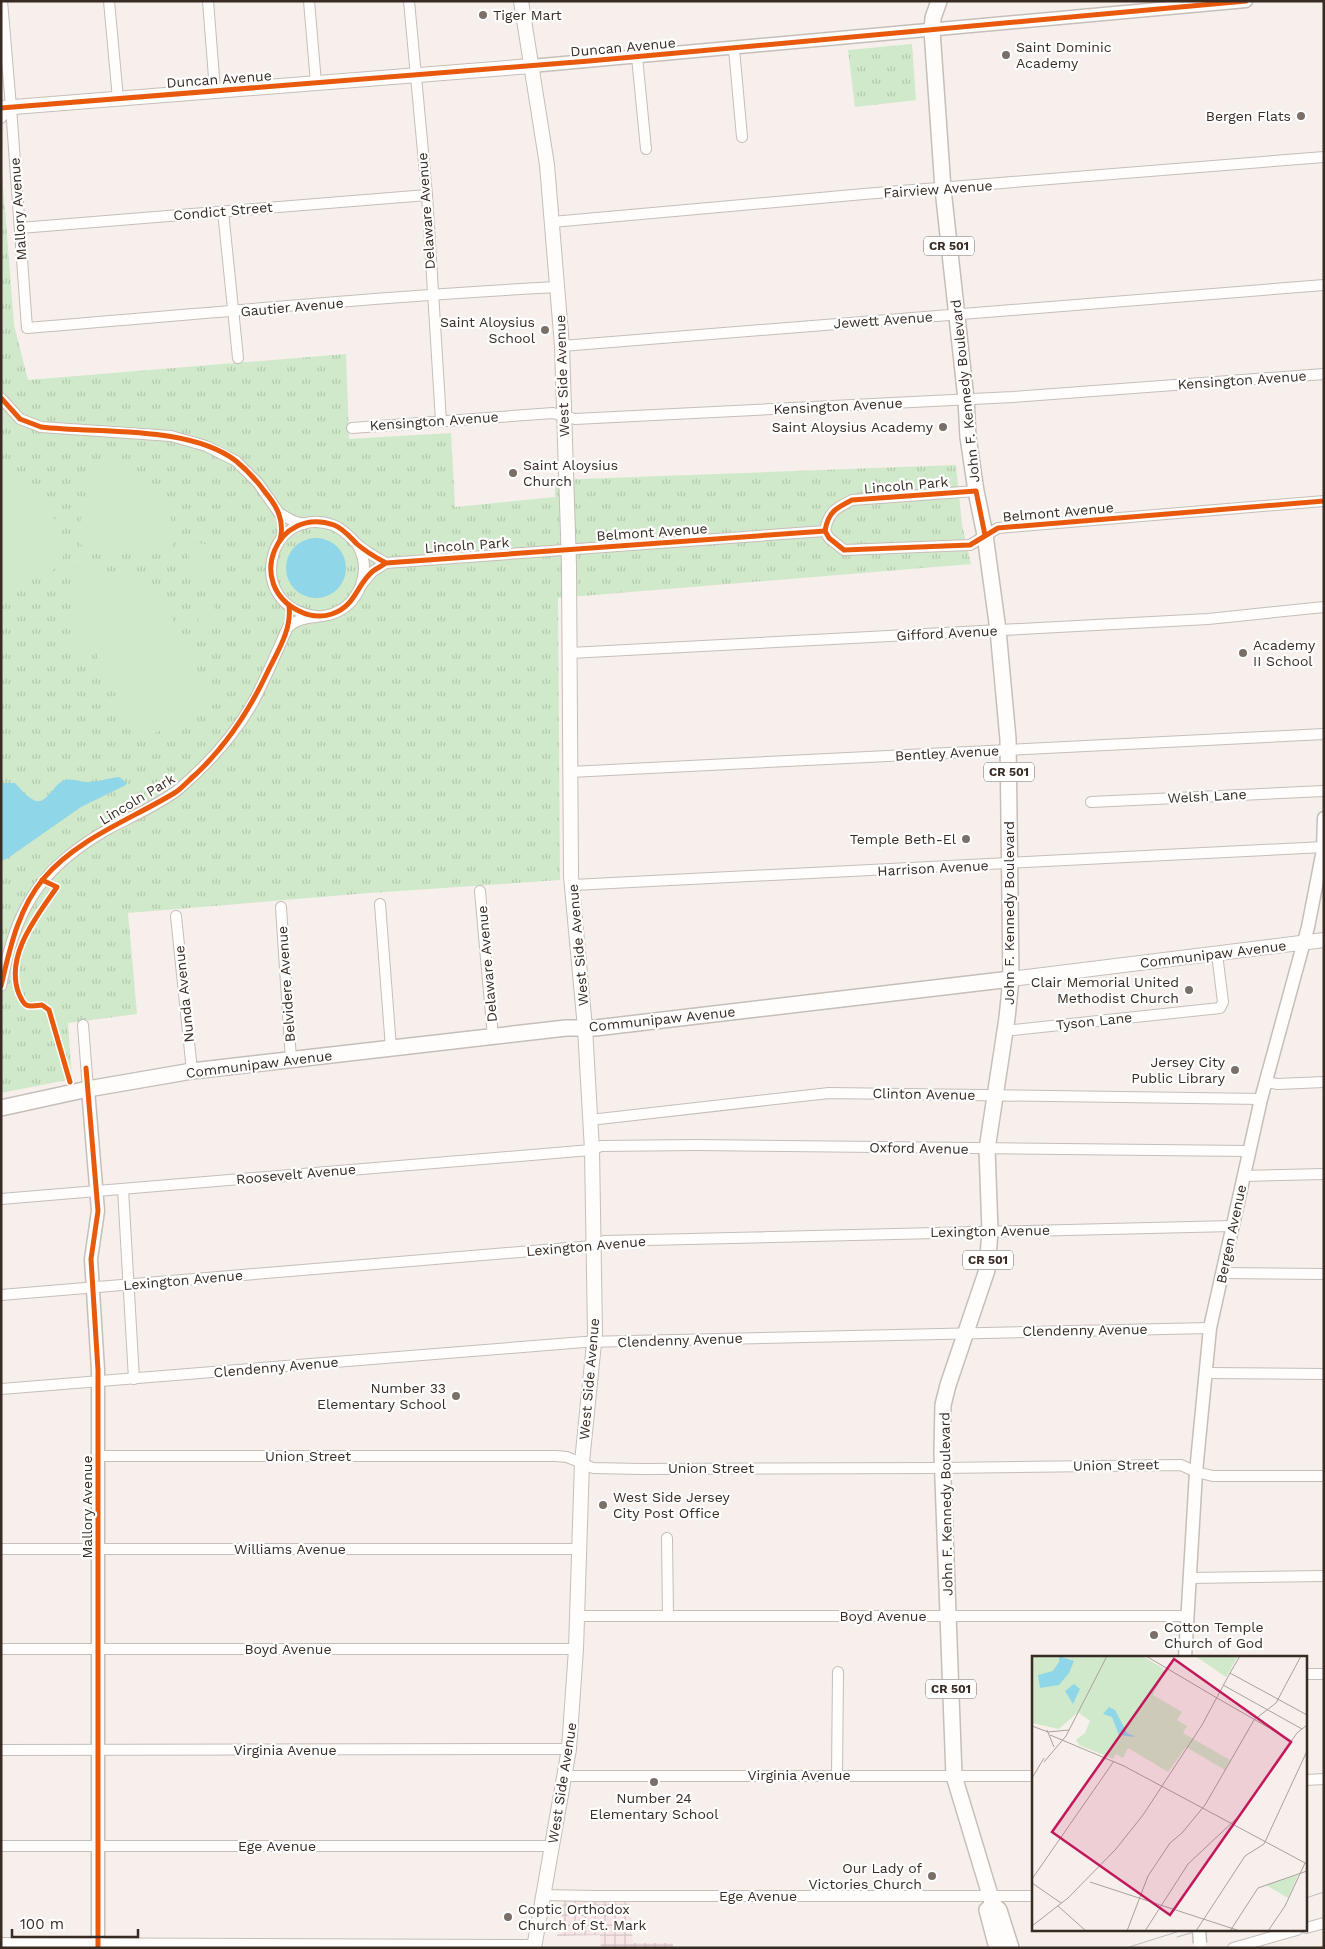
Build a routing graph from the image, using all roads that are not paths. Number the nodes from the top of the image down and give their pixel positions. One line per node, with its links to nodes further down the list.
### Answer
1 (2, 1): 17 (street, Mallory Avenue)
2 (109, 1): 16 (street)
3 (208, 1): 15 (street)
4 (309, 1): 14 (street)
5 (409, 1): 13 (street, Delaware Avenue)
6 (521, 1): 12 (main road, West Side Avenue)
7 (939, 1): 9 (main road, John F. Kennedy Boulevard / CR 501)
8 (1246, 1): 9 (street, Duncan Avenue)
9 (932, 30): 10 (street, Duncan Avenue); 22 (main road, John F. Kennedy Boulevard / CR 501)
10 (734, 49): 11 (street, Duncan Avenue); 19 (street)
11 (638, 57): 12 (street, Duncan Avenue); 20 (street)
12 (531, 66): 13 (main road, Duncan Avenue); 25 (main road, West Side Avenue)
13 (415, 76): 14 (main road, Duncan Avenue); 23 (street, Delaware Avenue)
14 (316, 83): 15 (main road, Duncan Avenue)
15 (215, 90): 16 (main road, Duncan Avenue)
16 (118, 99): 17 (main road, Duncan Avenue)
17 (6, 107): 18 (street); 26 (street, Mallory Avenue)
18 (1, 118)
19 (742, 137)
20 (646, 150)
21 (1324, 157): 22 (street, Fairview Avenue)
22 (943, 189): 25 (street, Fairview Avenue); 31 (main road, John F. Kennedy Boulevard / CR 501)
23 (426, 195): 24 (street, Condict Street); 29 (street, Delaware Avenue)
24 (224, 211): 26 (street, Condict Street); 30 (street)
25 (552, 222): 28 (main road, West Side Avenue)
26 (20, 228): 32 (street, Mallory Avenue)
27 (1324, 285): 31 (street, Jewett Avenue)
28 (558, 287): 29 (street, Gautier Avenue); 33 (main road, West Side Avenue)
29 (432, 294): 30 (street, Gautier Avenue); 39 (street, Delaware Avenue)
30 (233, 312): 32 (street, Gautier Avenue); 34 (street)
31 (956, 314): 33 (street, Jewett Avenue); 37 (main road, John F. Kennedy Boulevard / CR 501)
32 (27, 328)
33 (562, 346): 38 (main road, West Side Avenue)
34 (238, 358)
35 (1324, 374): 37 (street, Kensington Avenue)
36 (1, 398): 43 (street)
37 (966, 399): 38 (street, Kensington Avenue); 41 (main road, John F. Kennedy Boulevard / CR 501)
38 (565, 416): 39 (street, Kensington Avenue); 47 (main road, West Side Avenue)
39 (441, 421): 40 (street, Kensington Avenue)
40 (352, 428)
41 (976, 490): 44 (street, Lincoln Park); 45 (main road, John F. Kennedy Boulevard / CR 501)
42 (1324, 501): 45 (street, Belmont Avenue)
43 (304, 524): 46 (street); 51 (street)
44 (826, 531): 45 (street, Belmont Avenue); 47 (street, Belmont Avenue)
45 (985, 535): 52 (main road, John F. Kennedy Boulevard / CR 501)
46 (356, 543): 48 (street); 49 (street)
47 (568, 549): 48 (street, Lincoln Park); 53 (main road, West Side Avenue)
48 (386, 563): 49 (street, Lincoln Park)
49 (362, 585): 51 (street, Lincoln Park)
50 (1324, 607): 52 (street, Gifford Avenue)
51 (317, 616): 71 (street, Lincoln Park)
52 (998, 630): 53 (street, Gifford Avenue); 55 (main road, John F. Kennedy Boulevard / CR 501)
53 (570, 653): 56 (main road, West Side Avenue)
54 (1324, 734): 55 (street, Bentley Avenue)
55 (1008, 750): 56 (street, Bentley Avenue); 61 (main road, John F. Kennedy Boulevard / CR 501)
56 (570, 772): 62 (main road, West Side Avenue)
57 (1324, 790): 58 (street, Welsh Lane)
58 (1090, 802)
59 (1324, 818): 60 (street, Bergen Avenue)
60 (1324, 846): 61 (street, Harrison Avenue); 68 (street, Bergen Avenue)
61 (1010, 864): 62 (street, Harrison Avenue); 70 (main road, John F. Kennedy Boulevard / CR 501)
62 (573, 885): 73 (main road, West Side Avenue)
63 (480, 891): 75 (street, Delaware Avenue)
64 (380, 904): 76 (street)
65 (281, 907): 77 (street, Belvidere Avenue)
66 (176, 916): 78 (street, Nunda Avenue)
67 (1324, 940): 68 (main road, Communipaw Avenue)
68 (1303, 942): 69 (main road, Communipaw Avenue); 79 (street, Bergen Avenue)
69 (1217, 954): 70 (main road, Communipaw Avenue); 74 (street, Tyson Lane)
70 (1011, 979): 73 (main road, Communipaw Avenue); 74 (main road, John F. Kennedy Boulevard / CR 501)
71 (1, 986)
72 (83, 1026): 81 (street, Mallory Avenue)
73 (585, 1028): 75 (main road, Communipaw Avenue); 85 (main road, West Side Avenue)
74 (1004, 1031): 82 (main road, John F. Kennedy Boulevard / CR 501)
75 (493, 1037): 76 (main road, Communipaw Avenue)
76 (391, 1048): 77 (main road, Communipaw Avenue)
77 (291, 1060): 78 (main road, Communipaw Avenue)
78 (192, 1071): 81 (main road, Communipaw Avenue)
79 (1265, 1082): 80 (street); 83 (street, Bergen Avenue)
80 (1324, 1082)
81 (88, 1089): 84 (main road, Communipaw Avenue); 92 (street, Mallory Avenue)
82 (995, 1095): 83 (street, Clinton Avenue); 85 (street, Clinton Avenue); 86 (main road, John F. Kennedy Boulevard / CR 501)
83 (1260, 1099): 88 (street, Bergen Avenue)
84 (1, 1108)
85 (590, 1120): 87 (main road, West Side Avenue)
86 (987, 1149): 87 (street, Oxford Avenue); 88 (street, Oxford Avenue); 95 (main road, John F. Kennedy Boulevard / CR 501)
87 (592, 1150): 91 (street, Roosevelt Avenue); 96 (main road, West Side Avenue)
88 (1248, 1151): 90 (street, Bergen Avenue)
89 (1324, 1174): 90 (street)
90 (1243, 1176): 94 (street, Bergen Avenue)
91 (123, 1189): 92 (street, Roosevelt Avenue); 99 (street)
92 (97, 1191): 93 (street, Roosevelt Avenue); 100 (street, Mallory Avenue)
93 (1, 1199)
94 (1232, 1226): 95 (street, Lexington Avenue); 97 (street, Bergen Avenue)
95 (990, 1231): 96 (street, Lexington Avenue); 103 (main road, John F. Kennedy Boulevard / CR 501)
96 (592, 1246): 99 (street, Lexington Avenue); 104 (main road, West Side Avenue)
97 (1222, 1273): 98 (street); 102 (street, Bergen Avenue)
98 (1324, 1274)
99 (129, 1284): 100 (street, Lexington Avenue); 107 (street)
100 (92, 1288): 101 (street, Lexington Avenue); 108 (street, Mallory Avenue)
101 (1, 1295)
102 (1210, 1328): 103 (street, Clendenny Avenue); 105 (street, Bergen Avenue)
103 (966, 1332): 104 (street, Clendenny Avenue); 112 (main road, John F. Kennedy Boulevard / CR 501)
104 (594, 1343): 107 (street, Clendenny Avenue); 111 (main road, West Side Avenue)
105 (1206, 1372): 106 (street); 113 (street, Bergen Avenue)
106 (1324, 1374)
107 (134, 1379): 108 (street, Clendenny Avenue)
108 (98, 1382): 109 (street, Clendenny Avenue); 110 (street, Mallory Avenue)
109 (1, 1389)
110 (98, 1456): 111 (street, Union Street); 117 (street, Mallory Avenue)
111 (582, 1462): 112 (street, Union Street); 118 (main road, West Side Avenue)
112 (942, 1468): 113 (street, Union Street); 121 (main road, John F. Kennedy Boulevard / CR 501)
113 (1196, 1472): 114 (street, Union Street); 120 (street, Bergen Avenue)
114 (1324, 1476)
115 (668, 1538): 123 (street)
116 (1, 1549): 117 (street, Williams Avenue)
117 (98, 1549): 118 (street, Williams Avenue); 126 (street, Mallory Avenue)
118 (580, 1549): 122 (main road, West Side Avenue)
119 (1324, 1576): 120 (street)
120 (1190, 1578): 124 (street, Bergen Avenue)
121 (949, 1615): 123 (street, Boyd Avenue); 124 (street, Boyd Avenue); 137 (main road, John F. Kennedy Boulevard / CR 501)
122 (577, 1616): 123 (street, Boyd Avenue); 127 (main road, West Side Avenue)
123 (668, 1616)
124 (1188, 1616): 128 (street, Bergen Avenue)
125 (1, 1649): 126 (street, Boyd Avenue)
126 (98, 1649): 127 (street, Boyd Avenue); 134 (street, Mallory Avenue)
127 (576, 1649): 132 (main road, West Side Avenue)
128 (1186, 1656)
129 (838, 1672): 135 (street)
130 (1308, 1674): 131 (street)
131 (1324, 1674)
132 (569, 1749): 134 (street, Virginia Avenue); 136 (main road, West Side Avenue)
133 (1, 1750): 134 (street, Virginia Avenue)
134 (98, 1750): 142 (street, Mallory Avenue)
135 (837, 1775): 136 (street, Virginia Avenue); 137 (street, Virginia Avenue)
136 (564, 1776): 143 (main road, West Side Avenue)
137 (954, 1776): 138 (street, Virginia Avenue); 146 (main road, John F. Kennedy Boulevard / CR 501)
138 (1032, 1776)
139 (1324, 1779): 140 (street)
140 (1308, 1780)
141 (1, 1846): 142 (street, Ege Avenue)
142 (98, 1846): 143 (street, Ege Avenue); 151 (street, Mallory Avenue)
143 (552, 1846): 144 (main road, West Side Avenue)
144 (543, 1895): 146 (street, Ege Avenue); 152 (main road, West Side Avenue)
145 (1032, 1896): 146 (street, Ege Avenue)
146 (991, 1900): 153 (main road, John F. Kennedy Boulevard / CR 501); 154 (main road, John F. Kennedy Boulevard / CR 501)
147 (1324, 1923): 148 (street)
148 (1308, 1927)
149 (1289, 1932): 155 (street)
150 (1, 1943): 151 (street)
151 (98, 1946): 152 (street)
152 (534, 1946)
153 (997, 1948)
154 (1012, 1948)
155 (1233, 1948)

